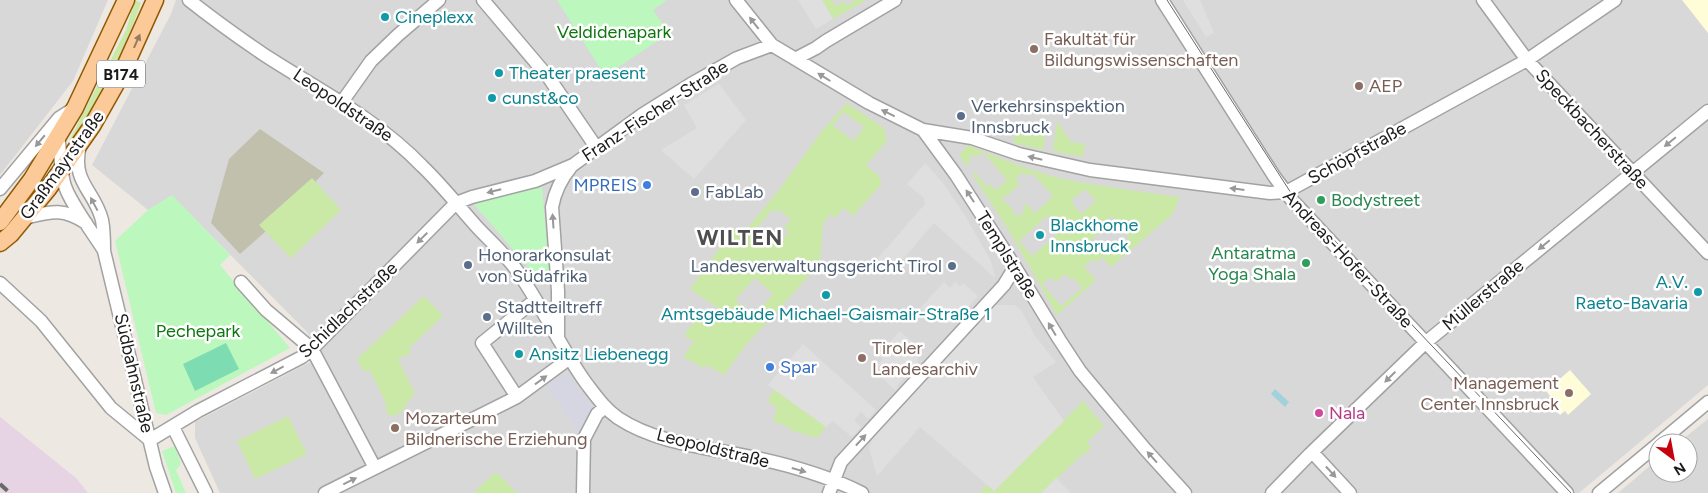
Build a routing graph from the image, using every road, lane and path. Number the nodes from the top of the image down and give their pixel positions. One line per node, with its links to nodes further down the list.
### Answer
1 (126, 0): 15 (main road, Graßmayrstraße / B174)
2 (155, 0): 19 (main road, Graßmayrstraße / B174, one-way to 2)
3 (189, 0): 14 (street, Leopoldstraße)
4 (439, 0): 14 (street)
5 (483, 0): 20 (street)
6 (736, 0): 11 (street, one-way to 6)
7 (895, 0): 12 (street)
8 (1162, 0): 25 (street, Andreas-Hofer-Straße)
9 (1483, 0): 13 (street, Speckbacherstraße)
10 (1615, 0): 13 (street, Schöpfstraße)
11 (772, 45): 12 (street); 20 (street, Franz-Fischer-Straße)
12 (795, 59): 17 (street, Templstraße, one-way to 12)
13 (1527, 60): 23 (street, Speckbacherstraße); 25 (street, Schöpfstraße)
14 (342, 102): 26 (street, Leopoldstraße)
15 (75, 108): 18 (main road, Graßmayrstraße / B174); 24 (street, Graßmayrstraße, one-way to 24)
16 (1708, 111): 23 (street, Müllerstraße, one-way to 23)
17 (923, 130): 25 (street, Schöpfstraße, one-way to 17); 33 (street, Templstraße, one-way to 17)
18 (58, 137): 22 (street); 28 (main road, Graßmayrstraße / B174)
19 (80, 145): 22 (main road, Graßmayrstraße / B174); 31 (street, one-way to 19)
20 (596, 147): 21 (street, Franz-Fischer-Straße)
21 (572, 165): 26 (street, Franz-Fischer-Straße, one-way to 26); 37 (street, Franz-Fischer-Straße, one-way to 21)
22 (62, 170): 27 (main road, Graßmayrstraße / B174); 29 (street)
23 (1633, 172): 32 (street, Speckbacherstraße); 38 (street, Müllerstraße, one-way to 38)
24 (0, 188)
25 (1286, 192): 38 (street, Andreas-Hofer-Straße)
26 (456, 203): 36 (street, Leopoldstraße); 39 (street, Schidlachstraße, one-way to 39)
27 (24, 218): 29 (street); 30 (main road, Graßmayrstraße / B174)
28 (0, 222)
29 (87, 224): 31 (street)
30 (0, 243)
31 (104, 251): 46 (street, Südbahnstraße)
32 (1708, 253)
33 (1015, 267): 50 (street, one-way to 33); 57 (street, Templstraße, one-way to 33)
34 (241, 282): 39 (street)
35 (0, 283): 46 (street)
36 (535, 300): 37 (street, Leopoldstraße); 41 (street)
37 (558, 339): 40 (street, Leopoldstraße)
38 (1425, 343): 48 (street, Müllerstraße, one-way to 48); 60 (street, Andreas-Hofer-Straße)
39 (312, 349): 44 (street, Schidlachstraße, one-way to 44); 49 (street)
40 (570, 358): 41 (street, one-way to 40); 43 (street, Leopoldstraße)
41 (517, 397): 49 (street)
42 (1708, 402): 45 (street)
43 (605, 407): 50 (street, Leopoldstraße, one-way to 50); 54 (street)
44 (173, 427): 46 (street, Schidlachstraße); 52 (street)
45 (1670, 433)
46 (150, 440): 51 (street, Südbahnstraße)
47 (1648, 451): 61 (street)
48 (1312, 452): 58 (street, Müllerstraße); 59 (street, one-way to 59)
49 (374, 468): 53 (street, one-way to 49)
50 (833, 479): 55 (street); 56 (street, Leopoldstraße)
51 (165, 493)
52 (206, 493)
53 (325, 493)
54 (583, 493)
55 (829, 493)
56 (862, 493)
57 (1185, 493)
58 (1272, 493)
59 (1350, 493)
60 (1567, 493)
61 (1599, 493)

